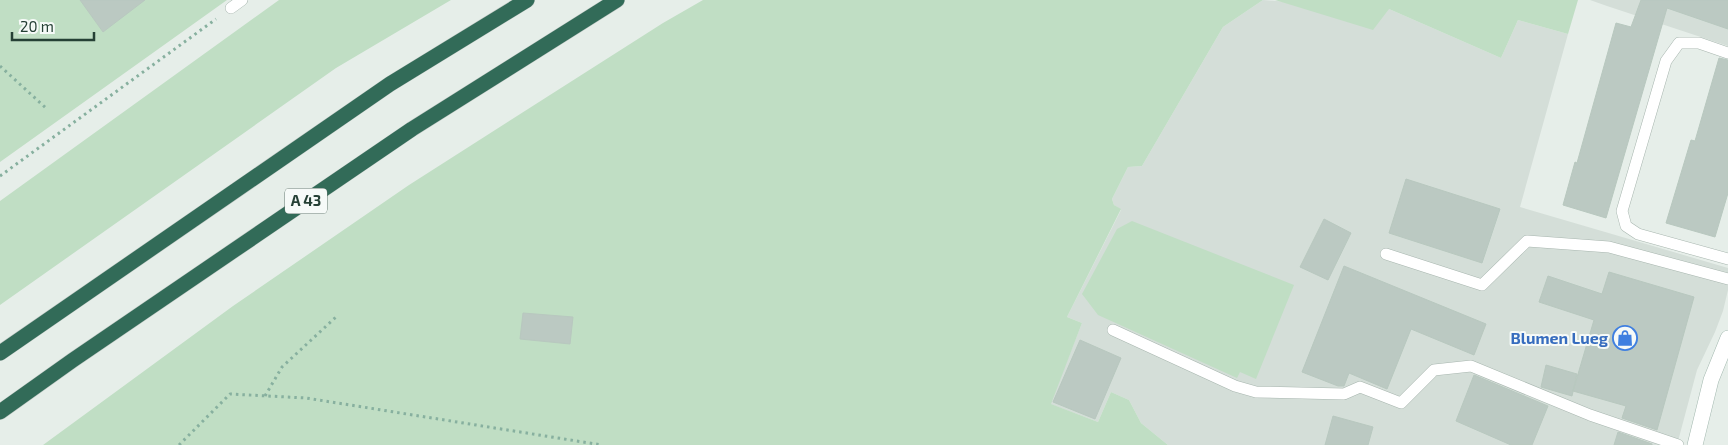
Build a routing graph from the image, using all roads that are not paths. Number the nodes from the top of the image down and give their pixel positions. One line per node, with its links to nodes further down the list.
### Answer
1 (242, 0): 4 (lane)
2 (527, 0): 11 (highway)
3 (618, 0): 12 (highway, A 43)
4 (231, 8)
5 (1728, 53): 7 (lane)
6 (1386, 254): 8 (lane)
7 (1728, 259)
8 (1728, 279)
9 (1113, 330): 13 (lane)
10 (1728, 338): 14 (street)
11 (0, 353)
12 (0, 412)
13 (1678, 445)
14 (1695, 445)

